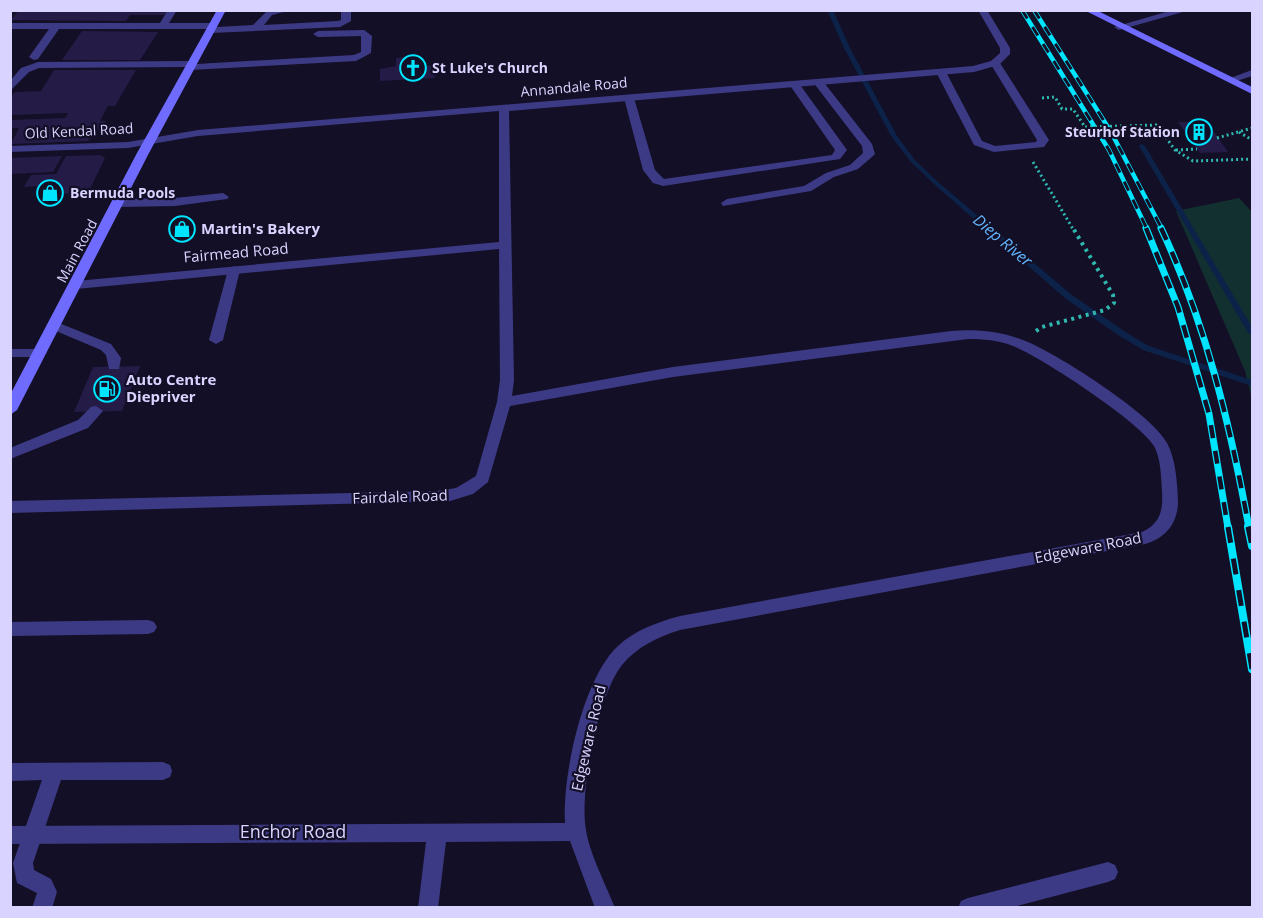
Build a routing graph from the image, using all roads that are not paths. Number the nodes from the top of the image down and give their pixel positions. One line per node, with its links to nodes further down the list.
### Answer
1 (173, 10): 10 (street)
2 (222, 10): 12 (main road, Main Road)
3 (286, 10): 13 (street)
4 (346, 10): 13 (street)
5 (982, 10): 15 (street)
6 (1088, 10): 11 (main road)
7 (1186, 10): 11 (street)
8 (10, 26): 9 (street)
9 (55, 27): 10 (street); 16 (street)
10 (162, 27): 12 (street)
11 (1119, 27): 20 (main road)
12 (212, 28): 13 (street); 17 (main road, Main Road)
13 (256, 28)
14 (318, 34): 17 (street)
15 (998, 61): 18 (street, Annandale Road); 18 (street)
16 (33, 62): 17 (street); 23 (street)
17 (191, 65): 27 (main road, Main Road)
18 (940, 72): 21 (street, Annandale Road)
19 (1252, 74): 20 (street)
20 (1230, 80): 24 (main road)
21 (818, 82): 22 (street, Annandale Road); 31 (street)
22 (794, 84): 25 (street, Annandale Road); 25 (street)
23 (10, 88)
24 (1252, 91)
25 (629, 98): 26 (street, Annandale Road)
26 (504, 108): 27 (street, Annandale Road); 32 (street, Fairdale Road)
27 (149, 142): 28 (street, Old Kendal Road); 30 (main road, Main Road)
28 (10, 149)
29 (223, 197): 30 (street)
30 (118, 203): 34 (main road, Main Road)
31 (727, 203)
32 (506, 245): 33 (street, Fairmead Road); 40 (street, Fairdale Road)
33 (234, 270): 34 (street, Fairmead Road); 36 (street)
34 (76, 285): 35 (main road, Main Road)
35 (54, 325): 38 (main road, Main Road); 39 (street)
36 (216, 340)
37 (10, 353): 38 (street)
38 (40, 353): 41 (main road, Main Road)
39 (114, 366)
40 (504, 402): 44 (street, Fairdale Road); 51 (street, Edgeware Road)
41 (10, 410)
42 (96, 411): 43 (street)
43 (10, 454)
44 (10, 507)
45 (148, 627): 46 (street)
46 (10, 629)
47 (163, 771): 49 (street)
48 (10, 772): 49 (street)
49 (54, 772): 53 (street)
50 (437, 831): 51 (street, Enchor Road); 53 (street, Enchor Road); 56 (street)
51 (576, 832): 57 (street, Edgeware Road)
52 (10, 834): 53 (street, Enchor Road)
53 (33, 834): 55 (street)
54 (1108, 872): 58 (street)
55 (42, 908)
56 (428, 908)
57 (605, 908)
58 (968, 908)

